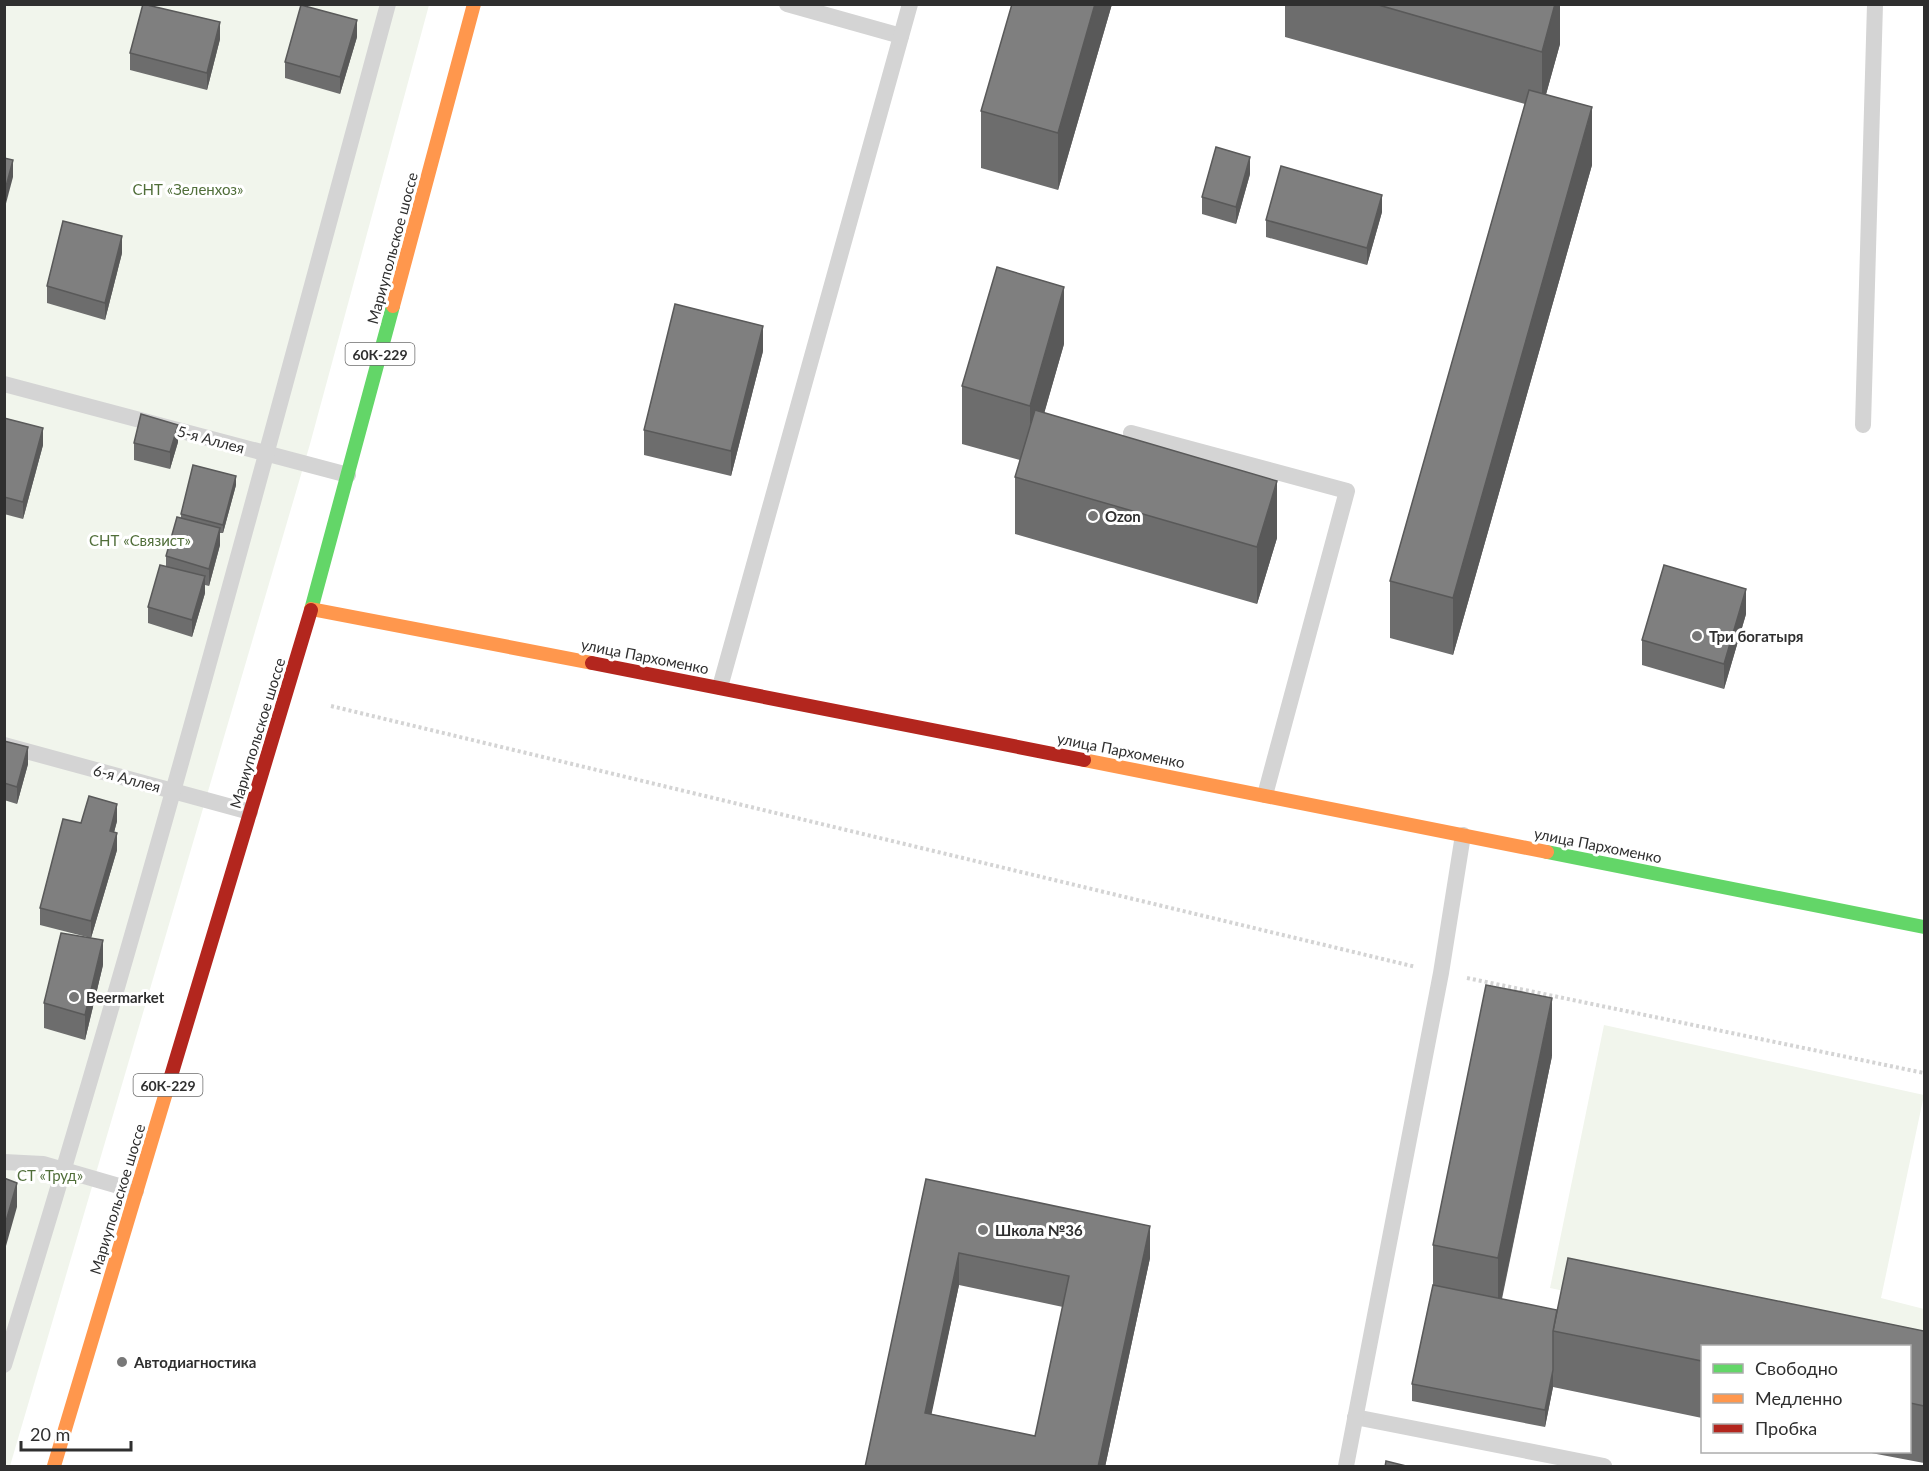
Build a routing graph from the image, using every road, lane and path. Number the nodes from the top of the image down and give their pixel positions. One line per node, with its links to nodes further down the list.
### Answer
1 (388, 4): 10 (lane)
2 (474, 4): 11 (street, Мариупольское шоссе / 60К-229)
3 (787, 4): 6 (lane)
4 (910, 4): 6 (lane)
5 (1875, 4): 8 (lane)
6 (901, 36): 13 (lane)
7 (4, 384): 10 (lane, 5-я Аллея)
8 (1863, 425)
9 (1131, 433): 17 (lane)
10 (267, 454): 11 (lane, 5-я Аллея); 16 (lane)
11 (348, 475): 12 (street, Мариупольское шоссе / 60К-229)
12 (311, 609): 13 (street, улица Пархоменко); 18 (street, Мариупольское шоссе / 60К-229)
13 (720, 687): 17 (street, улица Пархоменко)
14 (331, 706): 22 (path)
15 (4, 745): 16 (lane, 6-я Аллея)
16 (174, 791): 18 (lane, 6-я Аллея); 25 (lane)
17 (1265, 795): 19 (street, улица Пархоменко)
18 (250, 812): 26 (street, Мариупольское шоссе / 60К-229)
19 (1463, 835): 21 (street, улица Пархоменко); 22 (lane)
20 (1924, 909): 21 (lane)
21 (1923, 927)
22 (1441, 973): 23 (path); 28 (lane)
23 (1924, 1073)
24 (4, 1162): 25 (lane)
25 (65, 1170): 26 (lane); 27 (lane)
26 (136, 1191): 30 (street, Мариупольское шоссе / 60К-229)
27 (4, 1365)
28 (1355, 1417): 29 (lane); 31 (lane)
29 (1550, 1461): 32 (lane)
30 (54, 1467)
31 (1346, 1467)
32 (1604, 1467)

